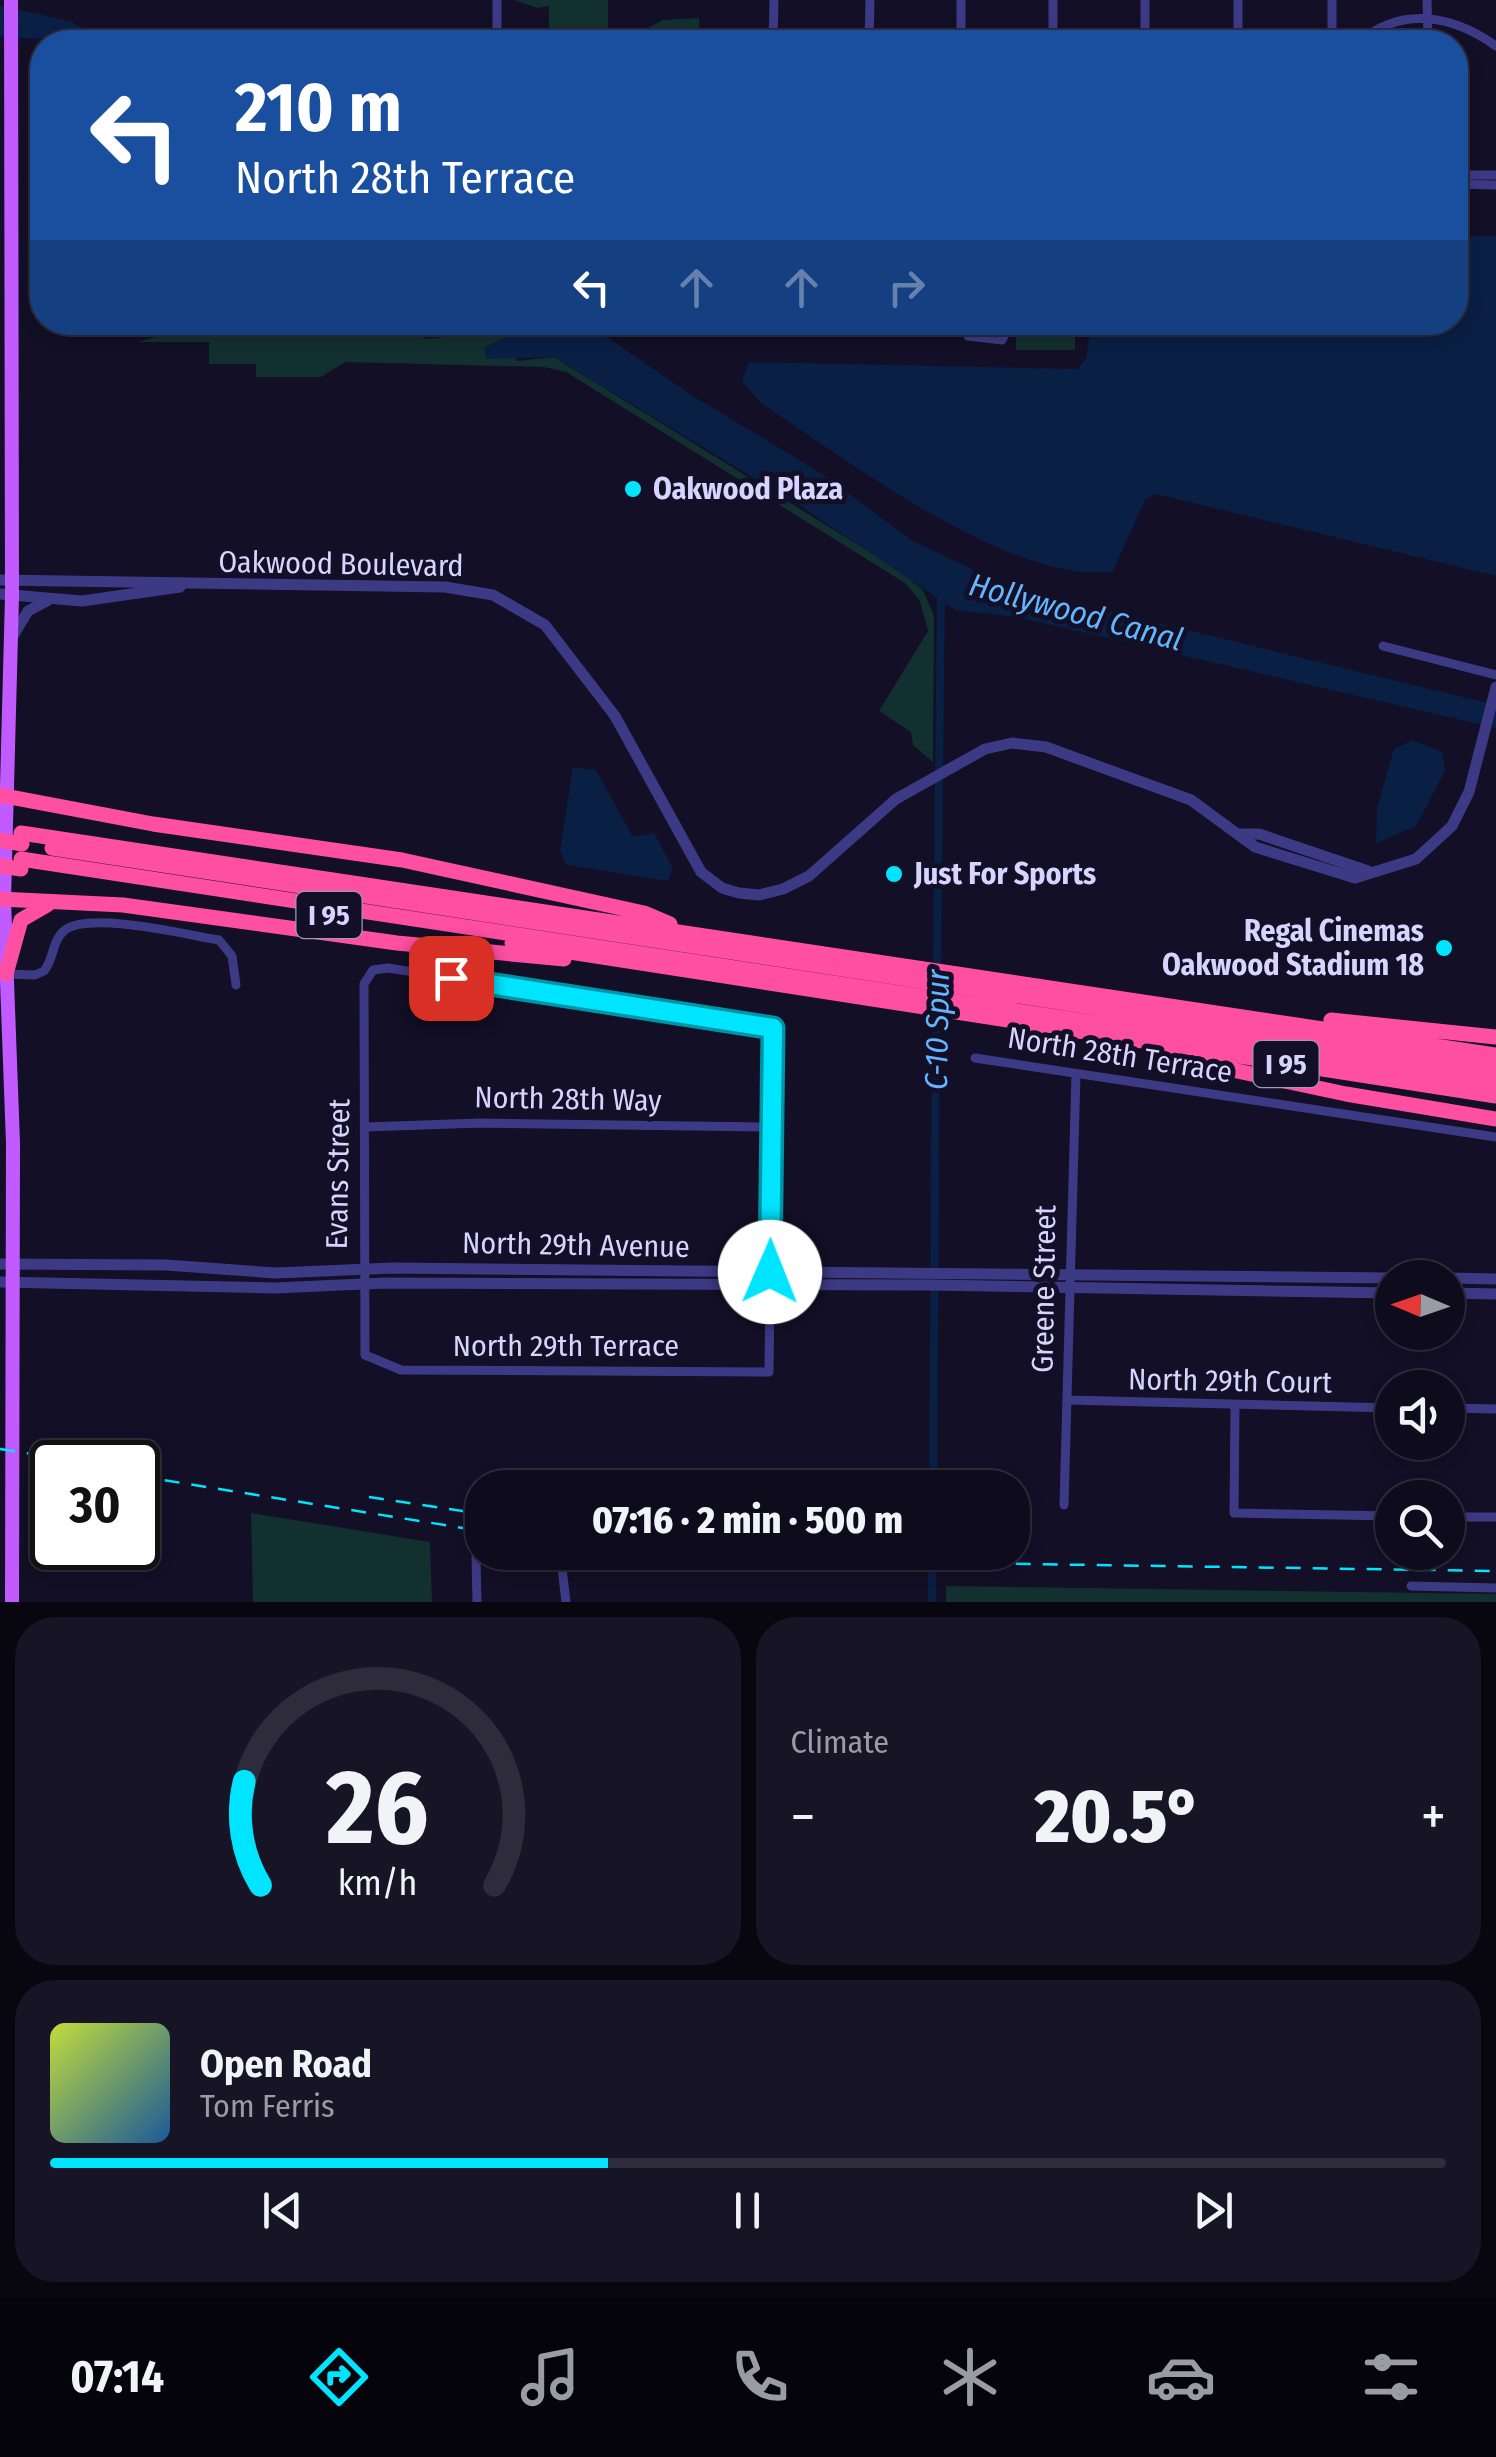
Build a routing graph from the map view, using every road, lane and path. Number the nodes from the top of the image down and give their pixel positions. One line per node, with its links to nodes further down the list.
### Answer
1 (11, 0): 23 (main road)
2 (497, 0): 12 (street)
3 (774, 0): 13 (street)
4 (870, 0): 14 (street)
5 (961, 0): 15 (street)
6 (1053, 0): 16 (street)
7 (1146, 0): 17 (street)
8 (1238, 0): 18 (street)
9 (1332, 0): 19 (street)
10 (1428, 0): 11 (street)
11 (1427, 16): 20 (street); 21 (street); 22 (street)
12 (497, 30)
13 (773, 30)
14 (869, 30)
15 (960, 30)
16 (1053, 30)
17 (1145, 30)
18 (1238, 30)
19 (1332, 30)
20 (1379, 30)
21 (1428, 30)
22 (1496, 46)
23 (6, 112): 28 (main road)
24 (1468, 175): 25 (street)
25 (1496, 175)
26 (1468, 184): 27 (street)
27 (1496, 185)
28 (4, 302): 32 (main road)
29 (968, 335): 30 (street)
30 (1004, 335)
31 (180, 586): 32 (street, Oakwood Boulevard); 33 (street, Oakwood Boulevard); 37 (street, Oakwood Boulevard)
32 (6, 588): 33 (street, Oakwood Boulevard); 34 (main road)
33 (51, 600): 34 (street)
34 (12, 638): 38 (main road)
35 (1383, 646): 36 (street)
36 (1496, 675)
37 (1496, 687)
38 (3, 796): 44 (main road); 46 (highway)
39 (0, 830): 41 (highway, I 95)
40 (0, 840): 41 (highway, bridge)
41 (21, 851): 42 (highway); 43 (highway, I 95, bridge); 46 (highway, I 95); 47 (highway, I 95); 50 (highway)
42 (0, 856)
43 (0, 866)
44 (2, 900): 45 (highway); 48 (main road)
45 (60, 902): 47 (highway); 48 (highway)
46 (688, 931): 50 (highway, I 95)
47 (603, 958): 50 (highway, I 95)
48 (6, 974): 49 (street); 65 (main road)
49 (236, 984)
50 (918, 987): 51 (highway, I 95); 51 (highway, I 95)
51 (955, 992): 52 (highway, I 95); 53 (highway, I 95); 57 (highway); 59 (highway)
52 (1180, 1007): 54 (highway); 55 (highway, I 95)
53 (1076, 1032): 60 (highway, I 95); 61 (highway)
54 (1496, 1037)
55 (1496, 1054)
56 (974, 1058): 58 (street, North 28th Terrace)
57 (1496, 1069)
58 (1076, 1074): 64 (street, North 28th Terrace); 68 (street, Greene Street)
59 (1496, 1084)
60 (1496, 1096)
61 (1496, 1119)
62 (364, 1126): 63 (street, North 28th Way); 63 (street, Evans Street); 66 (street, Evans Street)
63 (772, 1127): 67 (street)
64 (1496, 1137)
65 (6, 1264): 66 (street, North 29th Avenue); 73 (main road)
66 (362, 1268): 67 (street, North 29th Avenue); 74 (street, Evans Street)
67 (770, 1272): 72 (street, North 29th Avenue); 75 (street)
68 (1068, 1275): 69 (street, North 29th Avenue); 72 (street, North 29th Avenue); 76 (street, Greene Street)
69 (1375, 1278)
70 (1465, 1278): 71 (street)
71 (1496, 1279)
72 (934, 1281): 75 (street, North 29th Avenue); 76 (street, North 29th Avenue)
73 (6, 1282): 74 (street, North 29th Avenue); 81 (main road)
74 (362, 1286): 75 (street, North 29th Avenue); 80 (street, Evans Street)
75 (770, 1287): 80 (street, North 29th Terrace)
76 (1068, 1290): 77 (street, North 29th Avenue); 82 (street, Greene Street)
77 (1375, 1293)
78 (1465, 1294): 79 (street)
79 (1496, 1294)
80 (364, 1355)
81 (6, 1391): 88 (main road)
82 (1067, 1400): 83 (street, North 29th Court); 87 (street, Greene Street)
83 (1235, 1406): 84 (street, North 29th Court); 89 (street)
84 (1375, 1408)
85 (1465, 1408): 86 (street)
86 (1496, 1409)
87 (1064, 1505)
88 (6, 1511): 96 (main road)
89 (1375, 1516)
90 (1465, 1516): 91 (street)
91 (1496, 1517)
92 (476, 1570): 97 (street)
93 (562, 1570): 98 (street)
94 (1410, 1586): 95 (street)
95 (1496, 1588)
96 (12, 1602)
97 (477, 1602)
98 (566, 1602)

